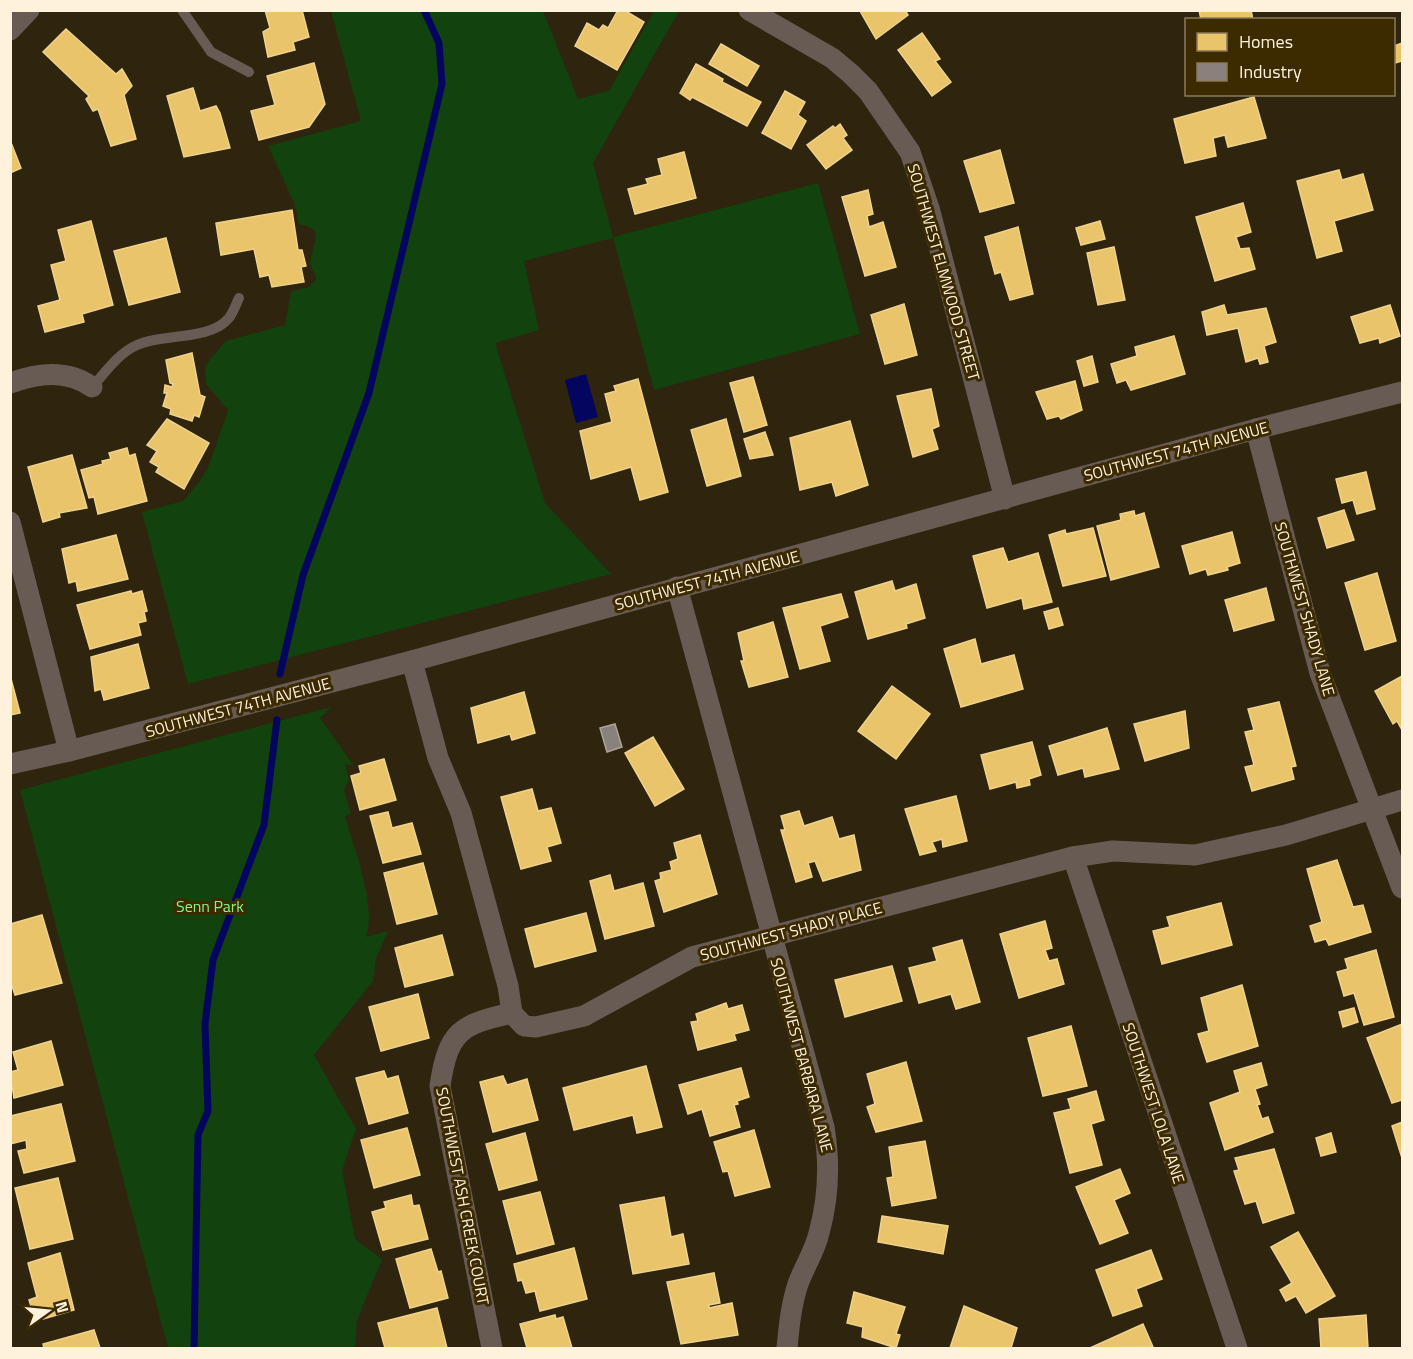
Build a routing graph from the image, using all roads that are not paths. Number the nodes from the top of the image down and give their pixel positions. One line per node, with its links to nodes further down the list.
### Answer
1 (29, 10): 4 (street)
2 (182, 10): 5 (lane)
3 (749, 10): 11 (street, SOUTHWEST ELMWOOD STREET)
4 (10, 30)
5 (249, 72)
6 (239, 298): 8 (lane)
7 (10, 383): 8 (street)
8 (92, 387)
9 (1402, 392): 10 (street, SOUTHWEST 74TH AVENUE)
10 (1256, 429): 11 (street, SOUTHWEST 74TH AVENUE); 18 (street, SOUTHWEST SHADY LANE)
11 (1005, 499): 13 (street, SOUTHWEST 74TH AVENUE)
12 (10, 522): 15 (street)
13 (677, 587): 14 (street, SOUTHWEST 74TH AVENUE); 21 (street, SOUTHWEST BARBARA LANE)
14 (412, 661): 15 (street, SOUTHWEST 74TH AVENUE); 22 (street)
15 (69, 752): 16 (street, SOUTHWEST 74TH AVENUE)
16 (10, 764)
17 (1402, 800): 18 (street, SOUTHWEST SHADY PLACE)
18 (1374, 808): 19 (street, SOUTHWEST SHADY PLACE); 20 (street, SOUTHWEST SHADY LANE)
19 (1073, 857): 21 (street, SOUTHWEST SHADY PLACE); 25 (street, SOUTHWEST LOLA LANE)
20 (1402, 888)
21 (770, 935): 22 (street, SOUTHWEST SHADY PLACE); 24 (street, SOUTHWEST BARBARA LANE)
22 (512, 1013): 23 (street, SOUTHWEST ASH CREEK COURT)
23 (492, 1348)
24 (787, 1348)
25 (1237, 1348)

